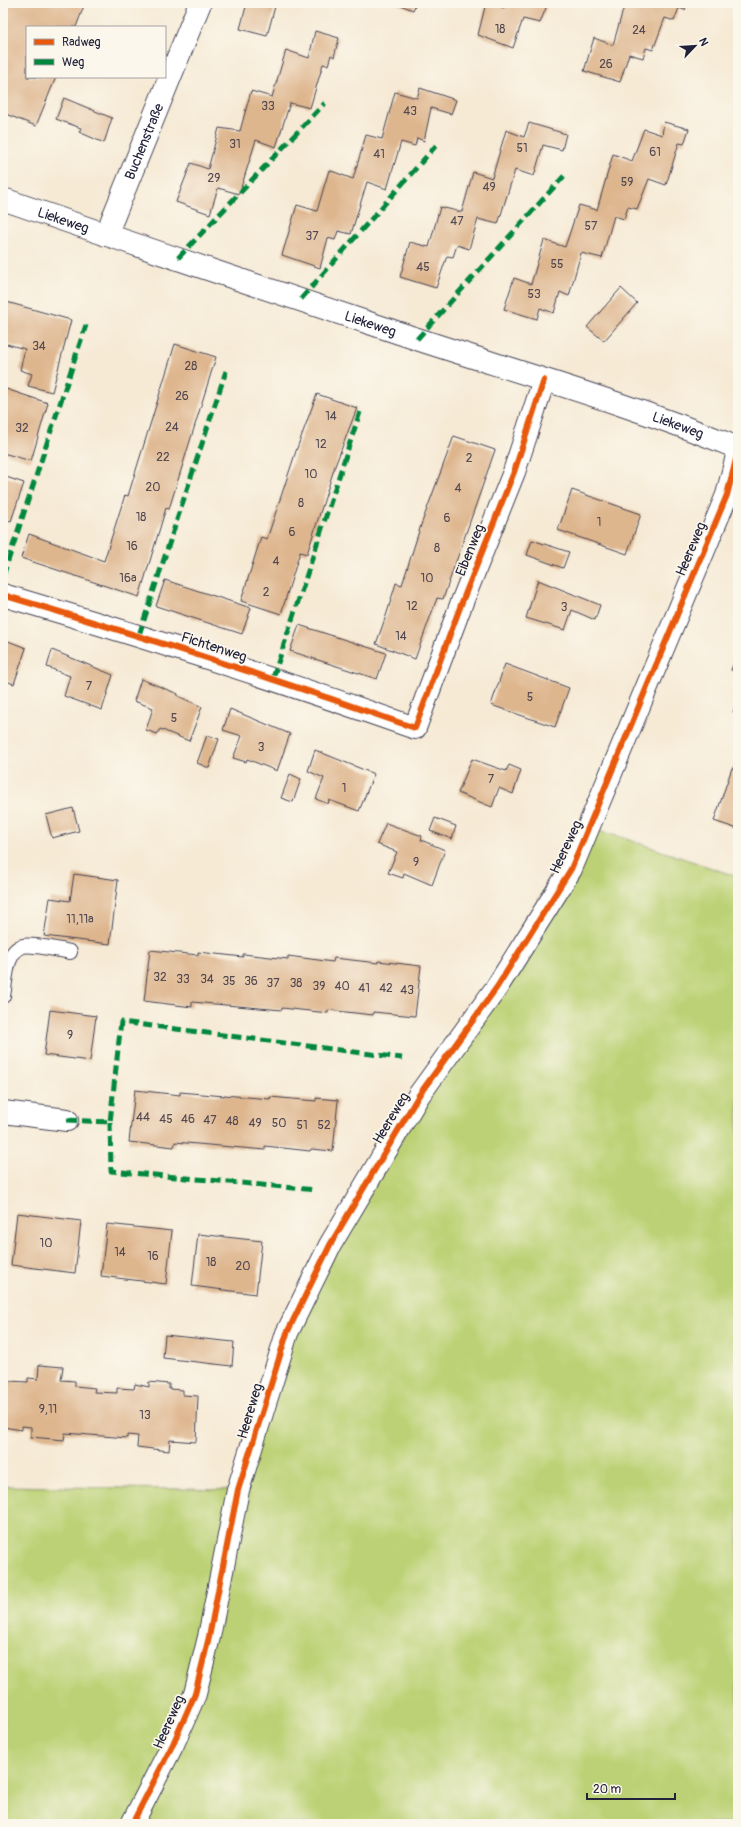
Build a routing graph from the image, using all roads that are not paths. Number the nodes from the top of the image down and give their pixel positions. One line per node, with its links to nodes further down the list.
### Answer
1 (200, 3): 3 (street, Buchenstraße)
2 (3, 199): 3 (street, Liekeweg)
3 (106, 235): 4 (street, Liekeweg)
4 (544, 380): 5 (street, Liekeweg); 8 (street, Eibenweg)
5 (738, 448)
6 (738, 452): 13 (street, Heereweg)
7 (3, 595): 8 (street, Fichtenweg)
8 (415, 728)
9 (70, 952): 10 (lane)
10 (3, 996)
11 (3, 1112): 12 (street)
12 (67, 1120)
13 (132, 1824)

